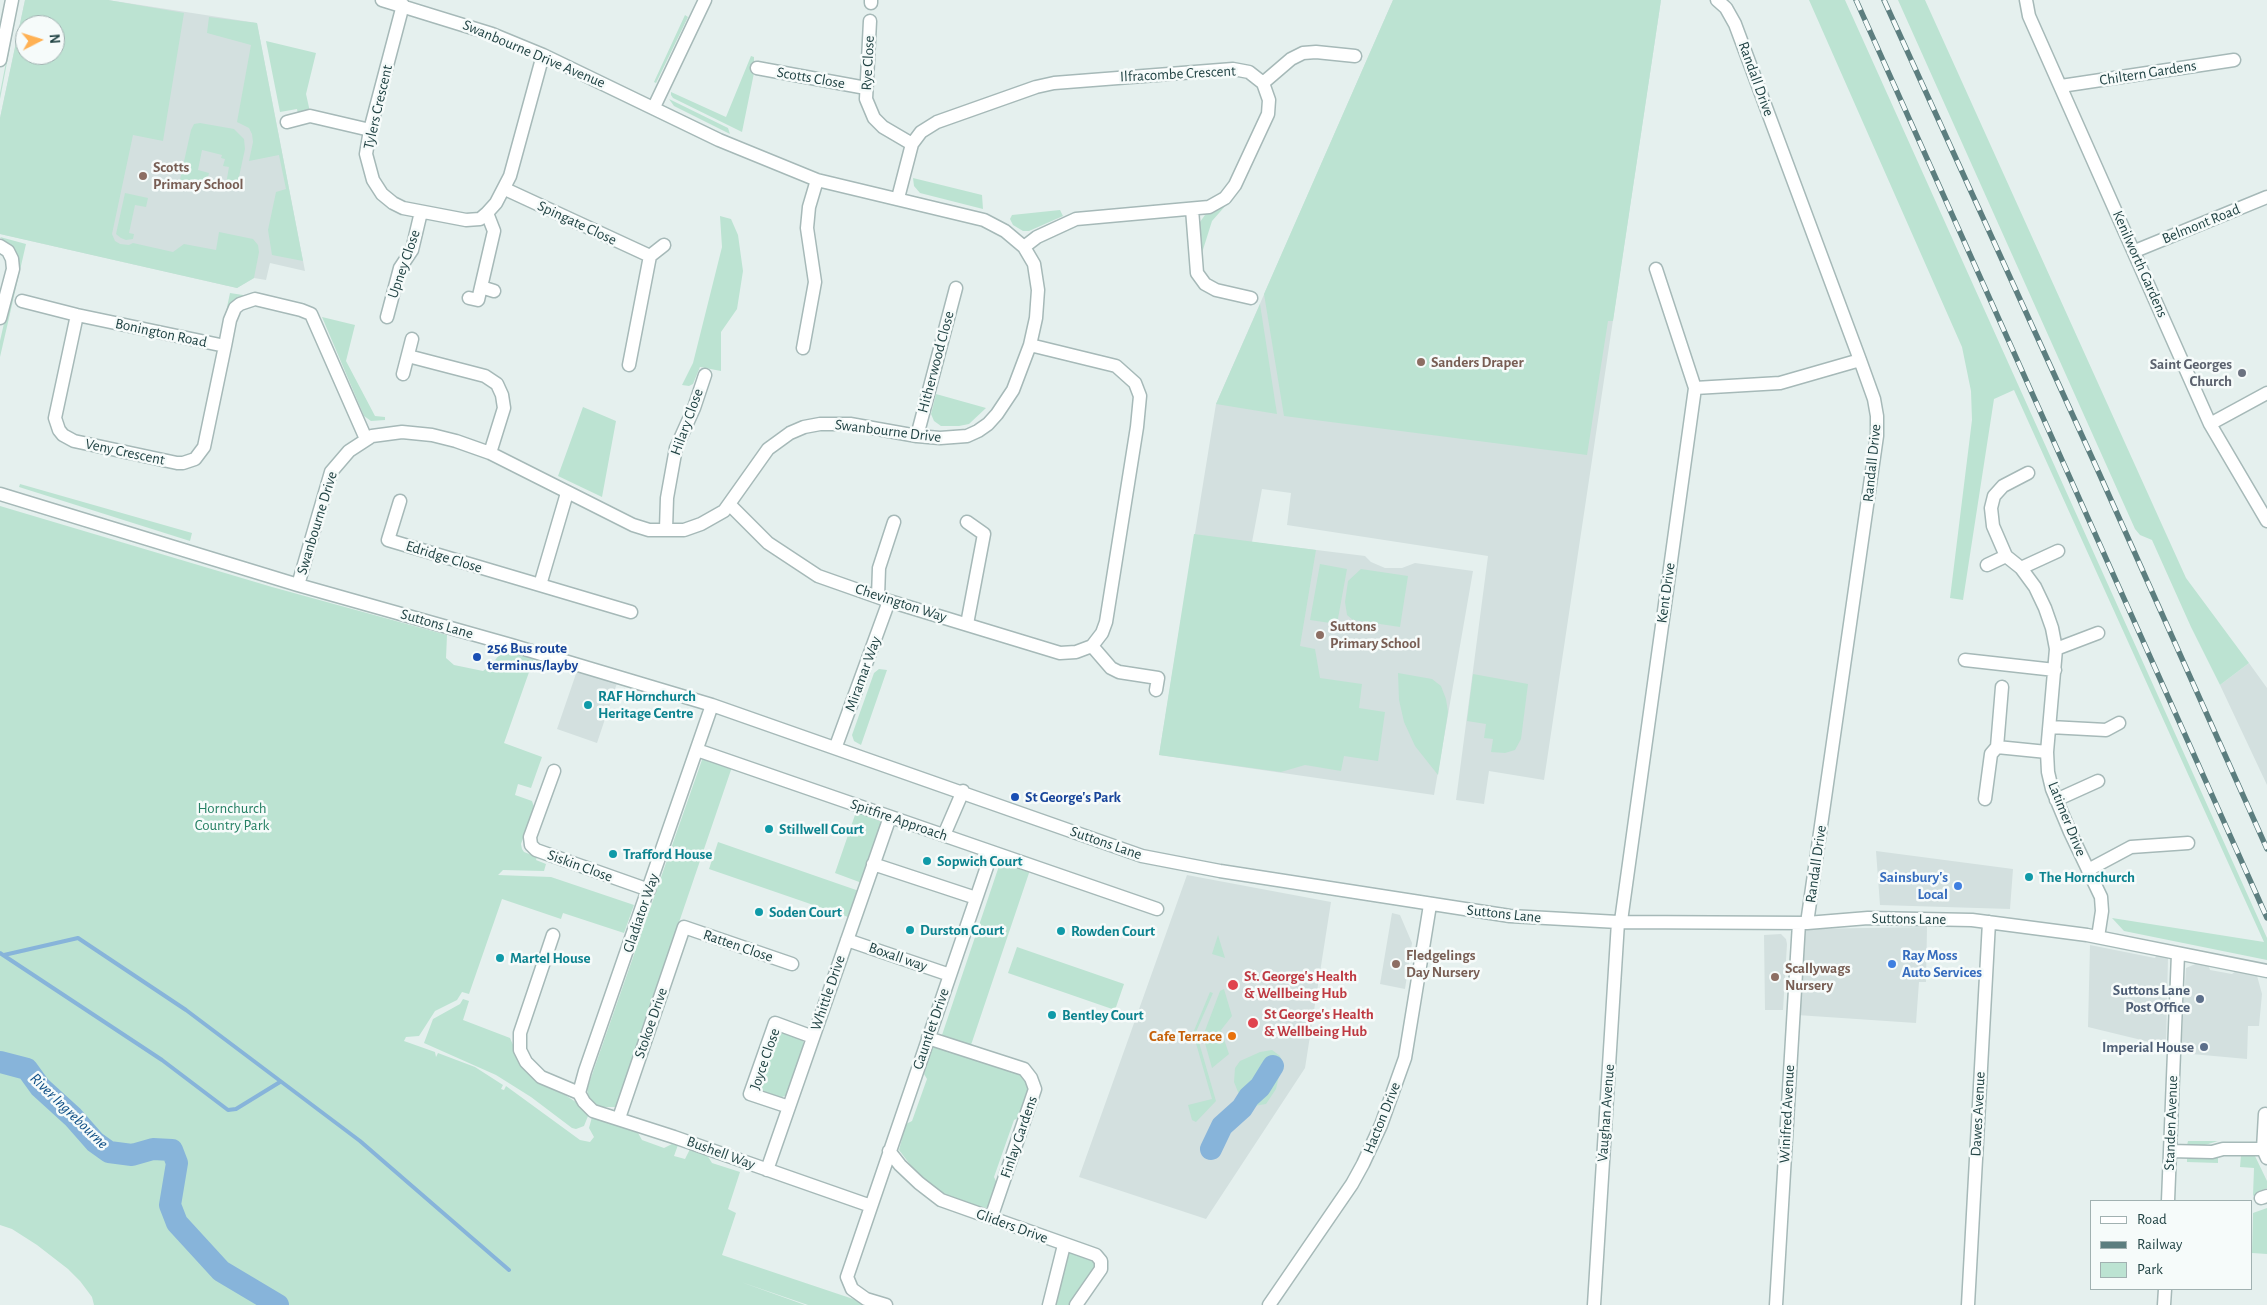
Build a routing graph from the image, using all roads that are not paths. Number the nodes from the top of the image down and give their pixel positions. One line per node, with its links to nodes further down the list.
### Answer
1 (12, 0): 8 (street)
2 (382, 0): 6 (street, Swanbourne Drive Avenue)
3 (1717, 0): 48 (street, Randall Drive)
4 (2026, 0): 15 (street, Kenilworth Gardens)
5 (701, 2): 17 (street)
6 (403, 5): 9 (street, Swanbourne Drive Avenue); 19 (street, Tylers Crescent)
7 (870, 21): 16 (street, Rye Close)
8 (4, 28): 11 (street)
9 (543, 55): 17 (street, Swanbourne Drive Avenue); 22 (street)
10 (1355, 56): 14 (street)
11 (0, 60)
12 (2234, 60): 15 (street, Chiltern Gardens)
13 (757, 68): 16 (street, Scotts Close)
14 (1263, 83): 20 (street, Ilfracombe Crescent); 25 (street)
15 (2061, 86): 31 (street, Kenilworth Gardens)
16 (866, 88): 20 (street, Rye Close)
17 (654, 107): 21 (street, Swanbourne Drive)
18 (287, 122): 19 (street)
19 (370, 130): 26 (street, Tylers Crescent)
20 (912, 144): 24 (street)
21 (817, 180): 24 (street, Swanbourne Drive); 46 (street)
22 (505, 189): 27 (street); 32 (street, Spingate Close)
23 (2267, 197): 31 (street, Belmont Road)
24 (898, 198): 30 (street, Swanbourne Drive)
25 (1192, 209): 30 (street); 38 (street)
26 (421, 212): 27 (street, Tylers Crescent); 42 (street, Upney Close)
27 (487, 214): 34 (street)
28 (664, 245): 32 (street)
29 (0, 246): 41 (street)
30 (1024, 247): 44 (street, Swanbourne Drive)
31 (2135, 251): 54 (street, Kenilworth Gardens)
32 (650, 256): 49 (street)
33 (1656, 269): 52 (street, Kent Drive)
34 (481, 287): 36 (street); 37 (street)
35 (956, 288): 55 (street, Hitherwood Close)
36 (494, 290)
37 (469, 298)
38 (1251, 298)
39 (22, 301): 40 (street, Bonington Road)
40 (77, 315): 45 (street, Bonington Road); 45 (street, Veny Crescent)
41 (0, 316)
42 (387, 317)
43 (412, 339): 47 (street)
44 (1030, 345): 55 (street, Swanbourne Drive); 77 (street)
45 (225, 346): 56 (street, Bonington Road)
46 (803, 348)
47 (408, 356): 50 (street); 57 (street)
48 (1860, 360): 52 (street); 107 (street, Randall Drive)
49 (629, 365)
50 (403, 374)
51 (705, 375): 66 (street, Hilary Close)
52 (1695, 388): 105 (street, Kent Drive)
53 (2267, 393): 54 (street)
54 (2210, 424): 63 (street, Kenilworth Gardens)
55 (917, 436): 62 (street, Swanbourne Drive)
56 (366, 439): 57 (street, Swanbourne Drive); 71 (street, Swanbourne Drive)
57 (490, 453): 59 (street, Swanbourne Drive)
58 (2028, 473): 68 (street, Latimer Drive)
59 (567, 492): 66 (street, Swanbourne Drive); 72 (street)
60 (0, 494): 71 (street, Suttons Lane)
61 (400, 501): 72 (street, Edridge Close)
62 (730, 505): 66 (street, Swanbourne Drive); 73 (street, Chevington Way)
63 (2267, 521)
64 (894, 522): 73 (street, Miramar Way)
65 (968, 522): 75 (street)
66 (666, 529)
67 (2058, 551): 70 (street)
68 (2006, 556): 69 (street); 70 (street, Latimer Drive)
69 (1987, 565)
70 (2020, 568): 78 (street, Latimer Drive)
71 (298, 585): 83 (street, Suttons Lane)
72 (540, 585): 74 (street, Edridge Close)
73 (883, 599): 75 (street, Chevington Way); 86 (street, Miramar Way)
74 (631, 612)
75 (967, 624): 77 (street, Chevington Way)
76 (2098, 633): 78 (street)
77 (1092, 646): 82 (street)
78 (2056, 649): 80 (street, Latimer Drive)
79 (1965, 660): 80 (street)
80 (2055, 670): 85 (street, Latimer Drive)
81 (2002, 687): 87 (street)
82 (1156, 690)
83 (712, 705): 86 (street, Suttons Lane); 88 (street, Gladiator Way)
84 (2119, 723): 85 (street)
85 (2050, 727): 89 (street, Latimer Drive)
86 (836, 746): 92 (street, Suttons Lane)
87 (1997, 747): 89 (street); 93 (street)
88 (697, 750): 95 (street, Spitfire Approach); 101 (street, Gladiator Way)
89 (2047, 752): 94 (street, Latimer Drive)
90 (554, 770): 101 (street, Siskin Close)
91 (2098, 781): 94 (street)
92 (963, 791): 96 (street); 103 (street, Suttons Lane)
93 (1985, 799)
94 (2056, 800): 100 (street, Latimer Drive)
95 (890, 817): 96 (street, Spitfire Approach); 99 (street, Whittle Drive)
96 (944, 835): 98 (street, Spitfire Approach)
97 (2188, 843): 100 (street)
98 (992, 852): 102 (street, Gauntlet Drive); 104 (street, Spitfire Approach)
99 (873, 864): 102 (street); 111 (street, Whittle Drive)
100 (2088, 870): 110 (street, Latimer Drive)
101 (649, 890): 118 (street, Gladiator Way)
102 (976, 898): 115 (street, Gauntlet Drive)
103 (1430, 905): 105 (street, Suttons Lane); 134 (street, Hacton Drive)
104 (1157, 909)
105 (1619, 922): 107 (street, Suttons Lane); 135 (street, Vaughan Avenue)
106 (1989, 922): 107 (street, Suttons Lane); 110 (street, Suttons Lane); 137 (street, Dawes Avenue)
107 (1803, 923): 136 (street, Winifred Avenue)
108 (684, 927): 113 (street, Ratten Close); 121 (street, Stokoe Drive)
109 (553, 935): 118 (street)
110 (2098, 937): 112 (street, Suttons Lane)
111 (847, 940): 115 (street, Boxall way); 116 (street, Whittle Drive)
112 (2178, 954): 114 (street, Suttons Lane); 123 (street, Standen Avenue)
113 (792, 964)
114 (2261, 969)
115 (950, 975): 117 (street, Gauntlet Drive)
116 (813, 1037): 119 (street, Whittle Drive); 119 (street, Joyce Close)
117 (928, 1038): 122 (street, Gauntlet Drive); 128 (street, Finlay Gardens)
118 (579, 1093): 121 (street, Bushell Way)
119 (789, 1107): 125 (street, Whittle Drive)
120 (2266, 1114): 124 (street)
121 (619, 1118): 125 (street, Bushell Way)
122 (889, 1151): 127 (street, Gauntlet Drive); 128 (street, Gliders Drive)
123 (2170, 1151): 124 (street); 126 (street, Standen Avenue)
124 (2265, 1153)
125 (767, 1170): 127 (street, Bushell Way)
126 (2168, 1200)
127 (871, 1206): 131 (street)
128 (991, 1218): 129 (street, Gliders Drive)
129 (1064, 1244): 132 (street); 133 (street, Gliders Drive)
130 (2164, 1290): 138 (street)
131 (886, 1305)
132 (1049, 1305)
133 (1076, 1305)
134 (1269, 1305)
135 (1594, 1305)
136 (1776, 1305)
137 (1968, 1305)
138 (2164, 1305)

